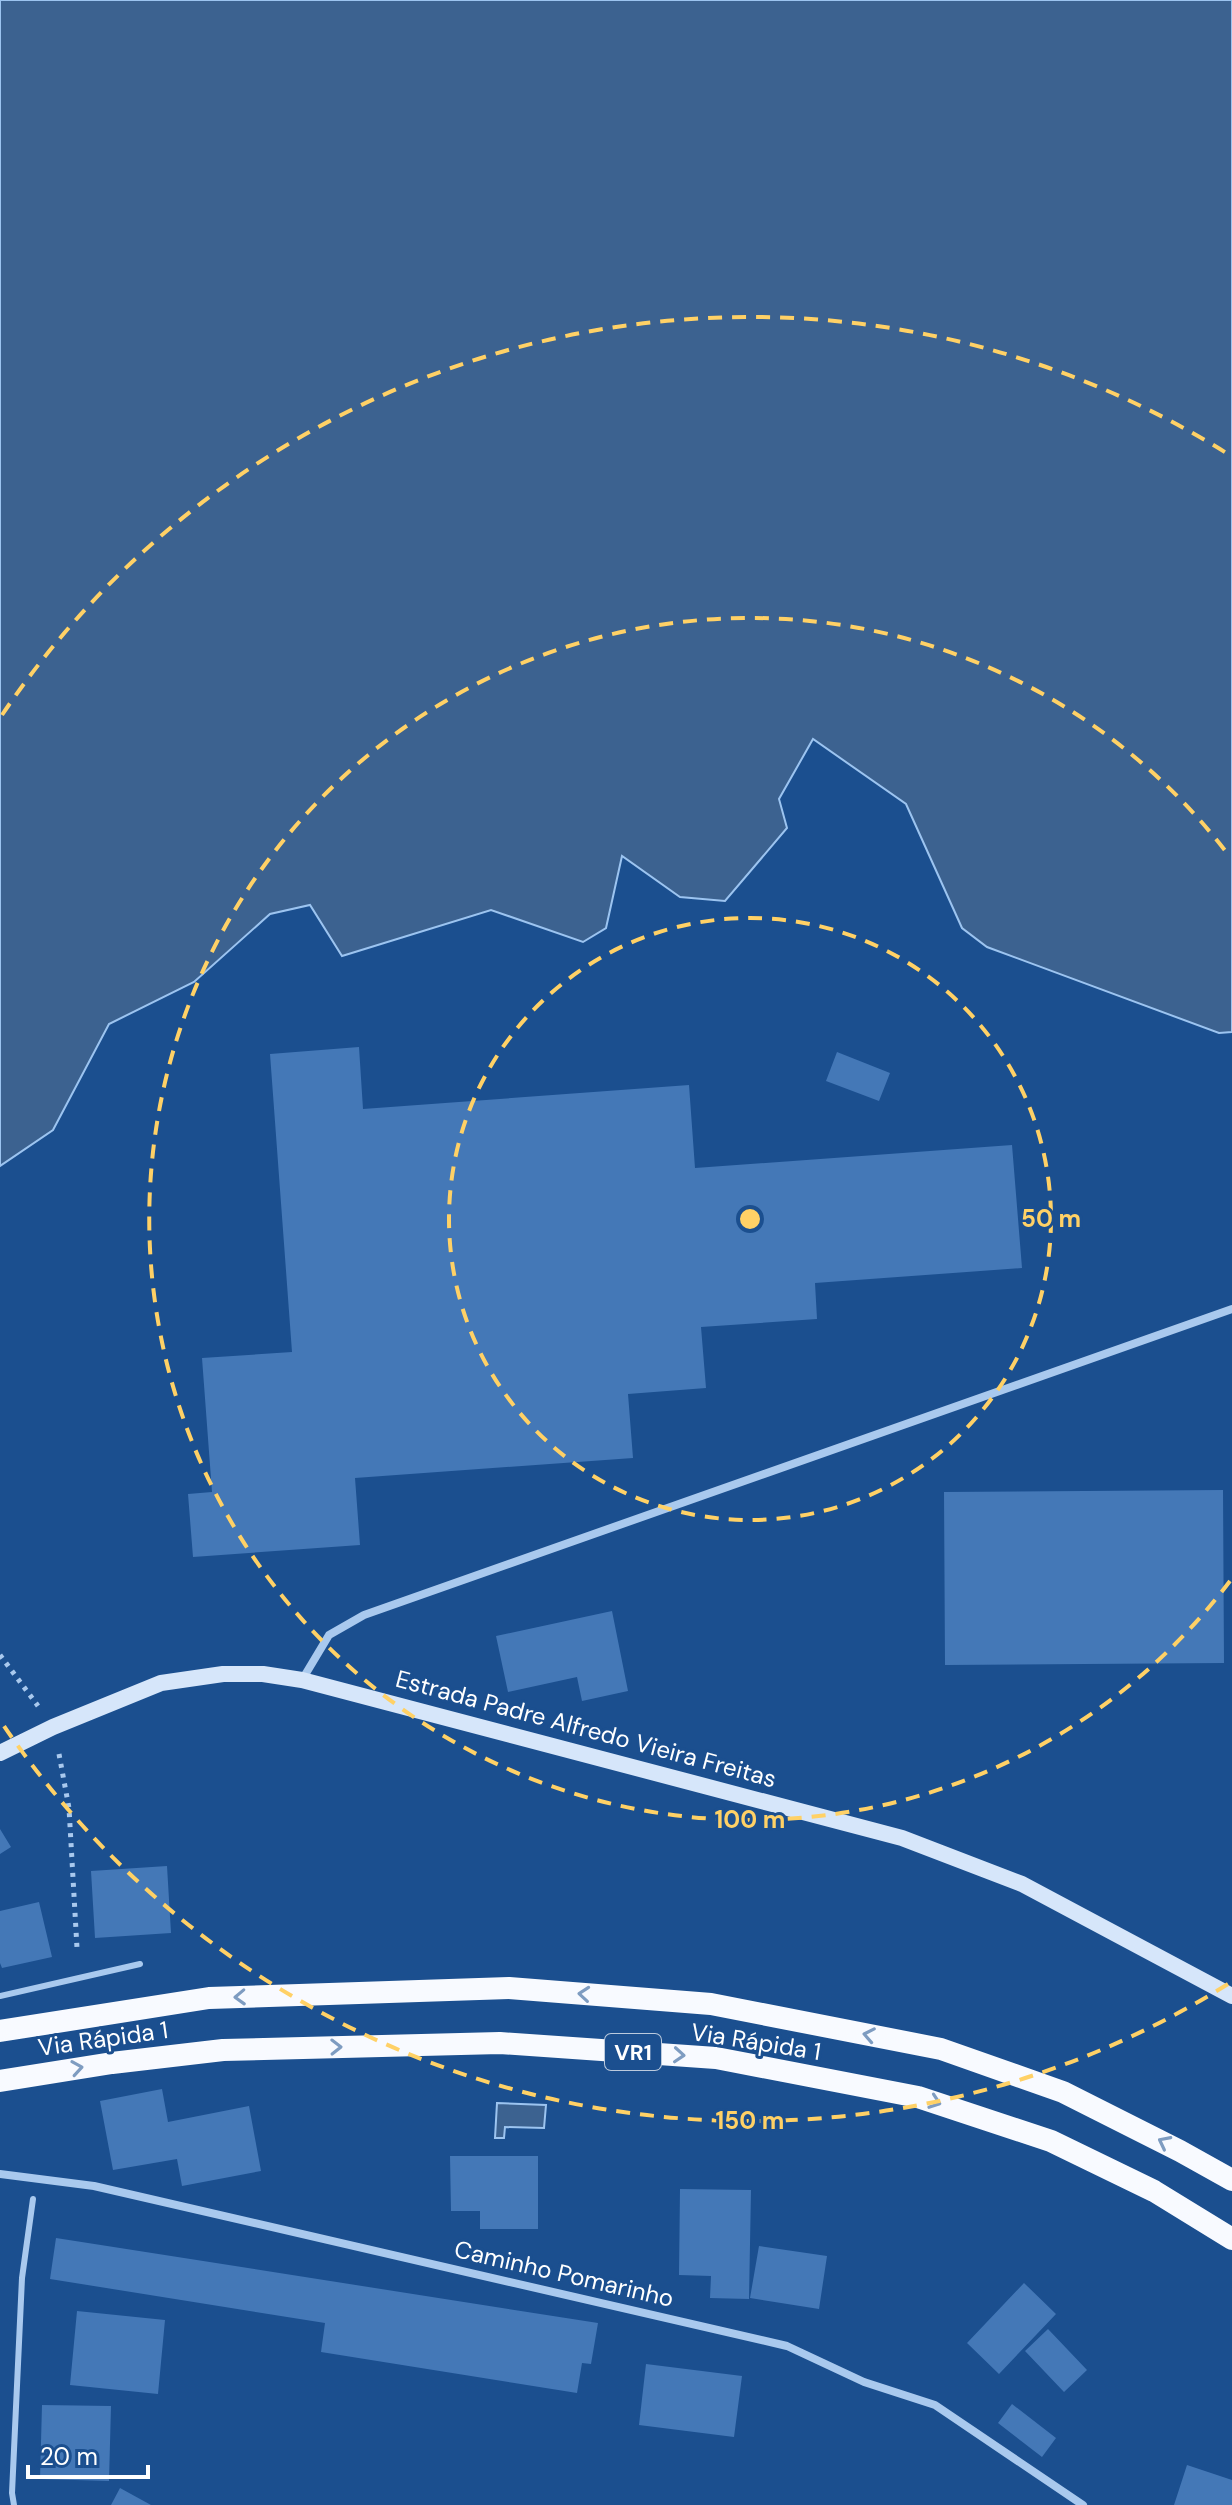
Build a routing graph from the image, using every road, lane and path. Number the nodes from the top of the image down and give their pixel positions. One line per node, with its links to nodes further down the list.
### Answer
1 (1232, 1309): 3 (street)
2 (0, 1655): 4 (path)
3 (302, 1680): 4 (main road, Estrada Padre Alfredo Vieira Freitas); 9 (main road, Estrada Padre Alfredo Vieira Freitas)
4 (53, 1727): 5 (main road, Estrada Padre Alfredo Vieira Freitas); 6 (path)
5 (0, 1753)
6 (77, 1948)
7 (140, 1964): 8 (lane)
8 (0, 1996)
9 (1232, 1996)
10 (0, 2031): 13 (highway, Via Rápida 1 / VR1, one-way to 10)
11 (0, 2081): 15 (highway, Via Rápida 1 / VR1, one-way to 15)
12 (0, 2174): 17 (street, Caminho Pomarinho)
13 (1232, 2180)
14 (33, 2199): 16 (lane)
15 (1232, 2239)
16 (14, 2505)
17 (1083, 2505)

